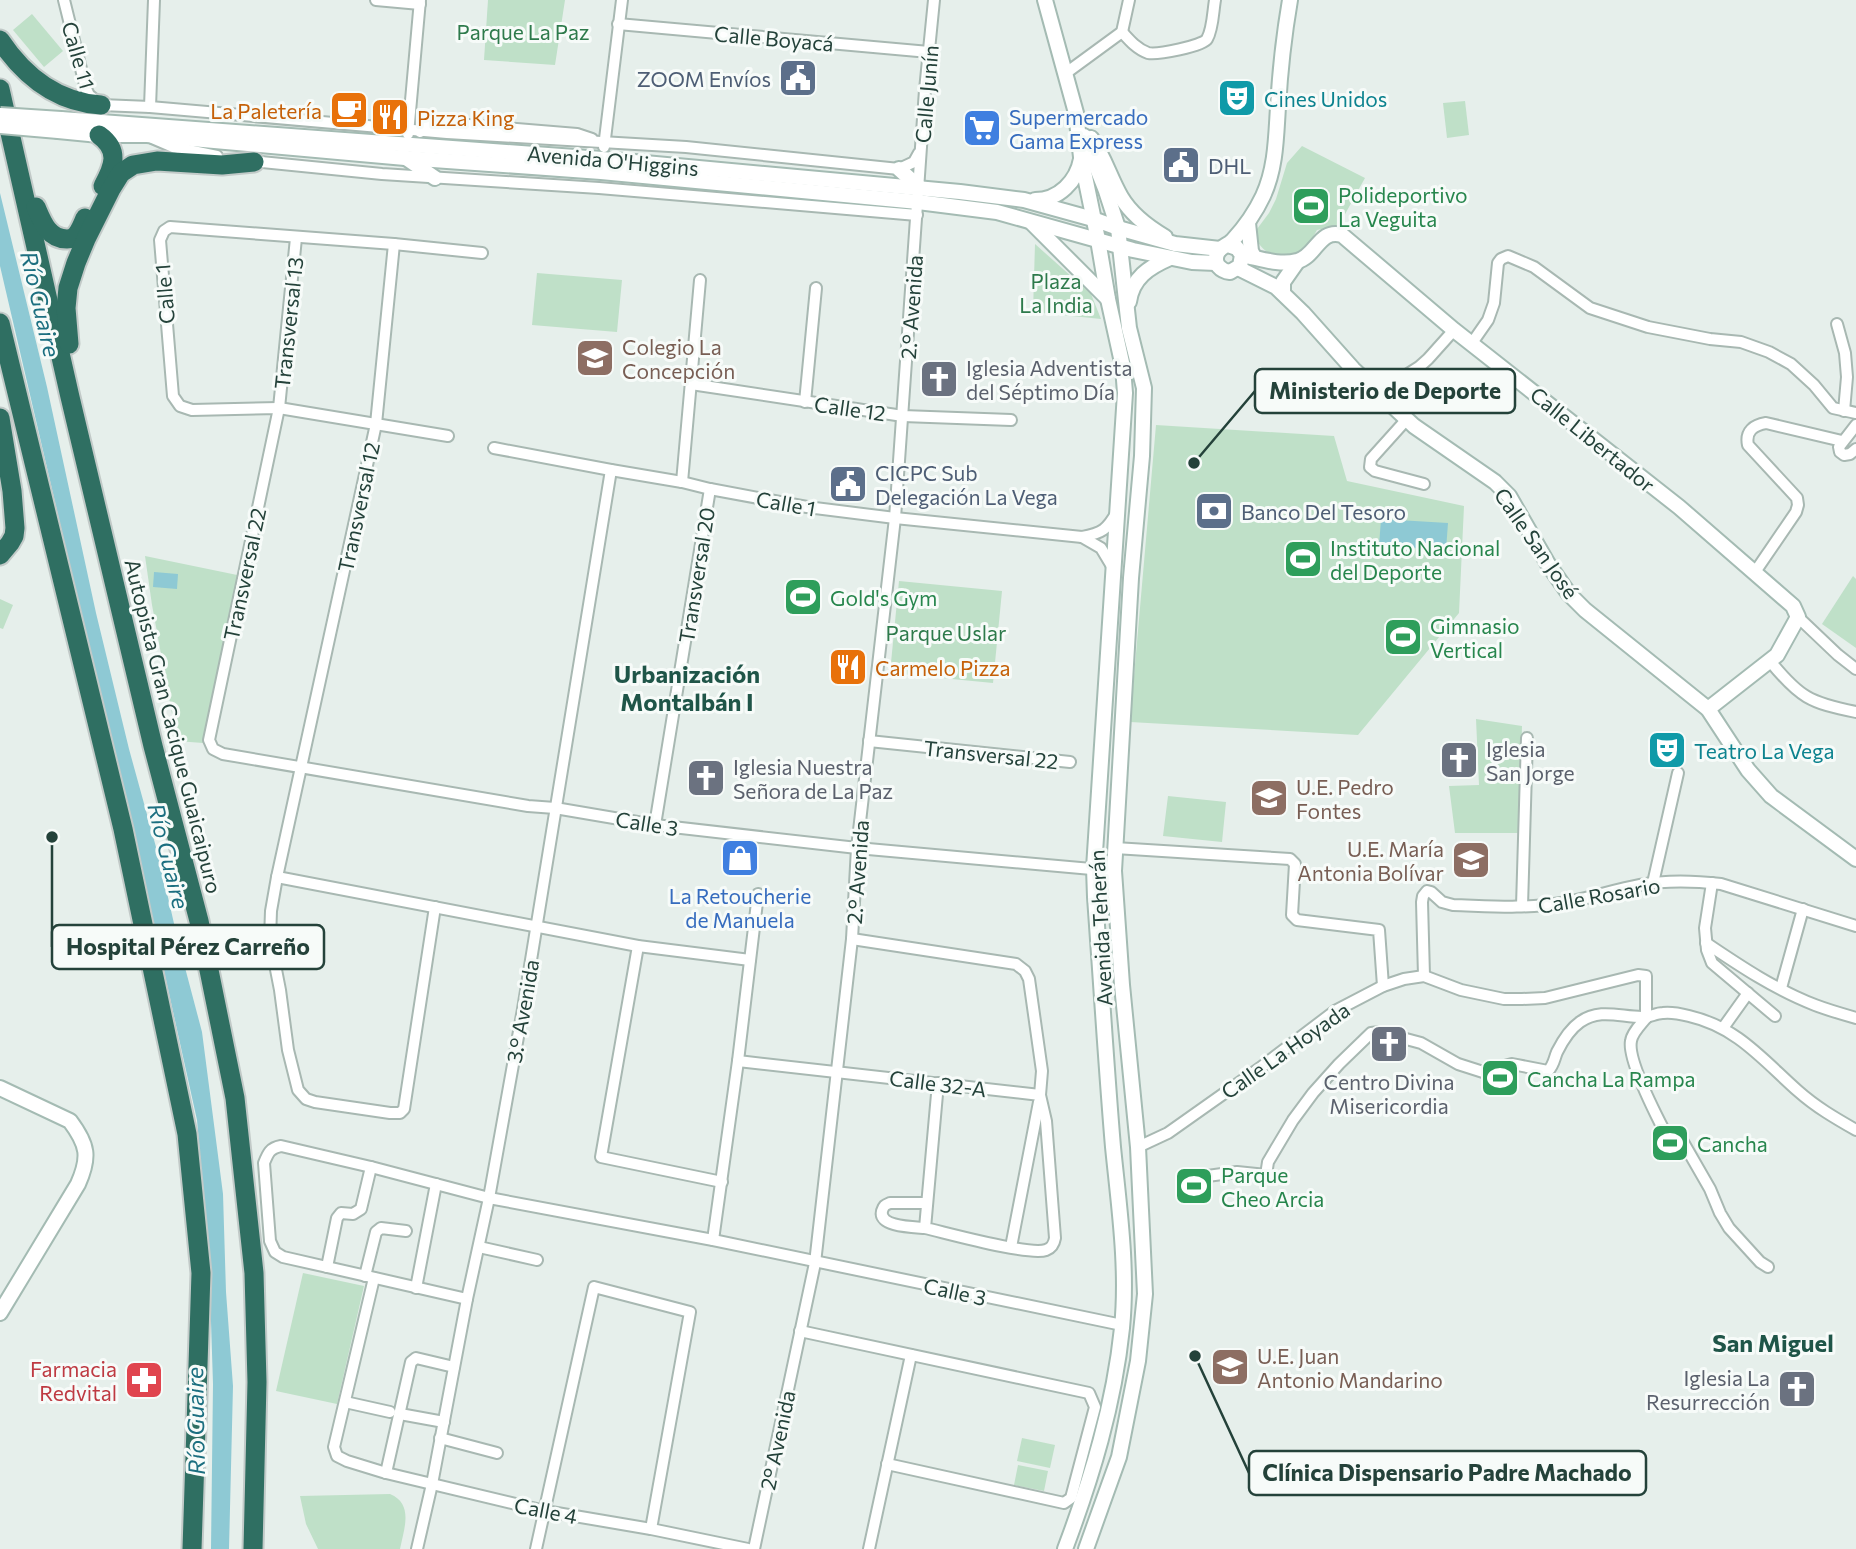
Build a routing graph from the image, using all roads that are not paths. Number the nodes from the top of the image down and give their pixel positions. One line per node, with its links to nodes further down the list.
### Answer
1 (64, 0): 17 (street, Calle 11)
2 (154, 0): 18 (street)
3 (376, 0): 10 (street)
4 (622, 0): 11 (street)
5 (934, 0): 14 (street, Calle Junín)
6 (1045, 0): 15 (main road)
7 (1129, 0): 12 (street)
8 (1215, 0): 12 (street)
9 (1290, 0): 41 (main road)
10 (420, 2): 23 (street)
11 (618, 24): 14 (street, Calle Boyacá); 27 (street)
12 (1122, 32): 15 (street)
13 (0, 40): 17 (highway)
14 (929, 52): 28 (street, Calle Junín)
15 (1066, 74): 20 (main road)
16 (0, 89): 32 (highway, Autopista Gran Cacique Guaicaipuro)
17 (101, 105): 18 (street)
18 (150, 107): 23 (street)
19 (0, 115): 21 (main road, Avenida O'Higgins, bridge)
20 (1078, 122): 30 (main road, Avenida Teherán); 42 (main road, Avenida Teherán); 47 (main road)
21 (60, 125): 22 (main road, Avenida O'Higgins, bridge); 25 (main road, Avenida O'Higgins); 29 (main road, Avenida O'Higgins)
22 (0, 126)
23 (409, 130): 24 (street); 29 (street)
24 (422, 131): 27 (street, Avenida O'Higgins); 29 (street)
25 (99, 135): 26 (main road, Avenida O'Higgins); 32 (highway)
26 (147, 135): 29 (main road, Avenida O'Higgins); 31 (street, Avenida O'Higgins)
27 (604, 143): 33 (street); 34 (street, Avenida O'Higgins)
28 (921, 148): 34 (street); 38 (street, Calle Junín)
29 (405, 151): 33 (main road, Avenida O'Higgins); 35 (main road)
30 (1081, 157): 37 (main road); 39 (main road, Avenida Teherán)
31 (254, 162): 35 (street, Avenida O'Higgins); 61 (highway)
32 (18, 165): 61 (highway, Autopista Gran Cacique Guaicaipuro)
33 (602, 165): 36 (street); 38 (main road, Avenida O'Higgins)
34 (899, 169): 38 (main road)
35 (435, 178): 36 (street, Avenida O'Higgins)
36 (599, 188): 38 (street, Avenida O'Higgins)
37 (1024, 200): 38 (main road, Avenida O'Higgins); 39 (main road, Avenida O'Higgins)
38 (918, 201): 40 (main road, Avenida O'Higgins); 66 (street, 2.° Avenida)
39 (1093, 219): 42 (main road, Avenida O'Higgins); 44 (main road, Avenida Teherán)
40 (1031, 222): 44 (main road, Avenida O'Higgins); 54 (main road)
41 (1248, 223): 49 (main road); 49 (main road)
42 (1118, 228): 46 (main road, Avenida Teherán); 47 (main road, Avenida O'Higgins)
43 (296, 238): 45 (street, Calle 1); 64 (street, Transversal 13); 64 (street, Calle 1)
44 (1098, 240): 46 (main road, Avenida O'Higgins); 54 (main road, Avenida Teherán)
45 (394, 244): 48 (street, Calle 1); 70 (street, Transversal 12)
46 (1120, 246): 47 (main road, Avenida O'Higgins); 55 (main road, Avenida Teherán)
47 (1172, 251): 49 (main road, Avenida O'Higgins); 55 (main road)
48 (482, 253)
49 (1234, 255): 50 (main road); 53 (main road, Calle San José)
50 (1297, 262): 53 (main road); 58 (main road, Calle Libertador)
51 (699, 280): 60 (street)
52 (816, 288): 63 (street)
53 (1283, 293): 62 (main road, Calle San José)
54 (1108, 299): 80 (main road, Avenida Teherán)
55 (1128, 317): 100 (main road, Avenida Teherán)
56 (0, 323): 166 (highway)
57 (1837, 324): 65 (street)
58 (1454, 330): 59 (main road, Calle Libertador); 62 (street)
59 (1472, 343): 65 (street); 85 (main road, Calle Libertador)
60 (691, 384): 63 (street, Calle 12); 77 (street)
61 (70, 397): 167 (highway, Autopista Gran Cacique Guaicaipuro)
62 (1382, 397): 68 (main road, Calle San José)
63 (805, 402): 66 (street, Calle 12)
64 (279, 408): 70 (street, Calle 1); 92 (street, Transversal 22)
65 (1850, 412)
66 (903, 416): 69 (street, Calle 12); 81 (street, 2.° Avenida)
67 (0, 418): 83 (highway)
68 (1407, 419): 78 (street); 89 (main road, Calle San José)
69 (1011, 421)
70 (376, 424): 72 (street, Calle 1); 95 (street, Transversal 12)
71 (1856, 425): 73 (street)
72 (448, 436)
73 (1842, 441): 75 (street); 85 (street)
74 (494, 448): 76 (street, Calle 1)
75 (1856, 449)
76 (611, 470): 77 (street, Calle 1); 97 (street, 3.° Avenida)
77 (682, 481): 79 (street, Calle 1)
78 (1424, 484)
79 (710, 489): 81 (street, Calle 1); 98 (street, Transversal 20)
80 (1118, 510): 82 (street); 84 (main road, Avenida Teherán)
81 (895, 518): 82 (street, Calle 1); 93 (street, 2.° Avenida)
82 (1082, 537): 84 (street)
83 (0, 555)
84 (1113, 568): 102 (main road, Avenida Teherán)
85 (1755, 572): 86 (main road, Calle Libertador)
86 (1798, 617): 87 (main road); 88 (street, Calle Libertador)
87 (1770, 661): 89 (main road); 90 (street)
88 (1856, 669)
89 (1708, 709): 101 (main road, Calle San José)
90 (1856, 712)
91 (1527, 738): 108 (street)
92 (209, 740): 95 (street, Calle 3)
93 (869, 741): 94 (street, Transversal 22); 99 (street, 2.° Avenida)
94 (1070, 762)
95 (302, 767): 97 (street, Calle 3); 104 (street, Transversal 12)
96 (1678, 773): 105 (street)
97 (555, 808): 98 (street, Calle 3); 111 (street, 3.° Avenida)
98 (655, 825): 99 (street, Calle 3)
99 (857, 848): 102 (street, Calle 3); 113 (street, 2.° Avenida)
100 (1115, 848): 103 (main road, Avenida Teherán); 118 (street)
101 (1856, 859)
102 (1094, 868): 103 (street, Calle 3); 152 (main road, Avenida Teherán)
103 (1114, 871): 132 (main road, Avenida Teherán)
104 (277, 877): 109 (street); 109 (street, Transversal 12)
105 (1653, 883): 106 (street, Calle Rosario); 108 (street, Calle Rosario)
106 (1712, 883): 110 (street, Calle Rosario); 114 (street)
107 (758, 894): 116 (street)
108 (1522, 906): 117 (street, Calle Rosario)
109 (435, 907): 111 (street)
110 (1804, 909): 112 (street, Calle Rosario); 119 (street)
111 (537, 926): 115 (street); 137 (street, 3.° Avenida)
112 (1856, 926)
113 (852, 939): 126 (street, 2.° Avenida); 129 (street)
114 (1706, 943): 119 (street); 120 (street)
115 (638, 946): 116 (street); 135 (street)
116 (750, 960): 125 (street)
117 (1424, 976): 118 (street, Calle La Hoyada); 122 (street)
118 (1383, 986): 132 (street, Calle La Hoyada)
119 (1781, 988): 123 (street)
120 (1748, 993): 121 (street); 124 (street)
121 (1775, 1016)
122 (1646, 1018): 124 (street); 134 (street); 147 (street)
123 (1856, 1018)
124 (1723, 1028): 131 (street)
125 (738, 1061): 126 (street, Calle 32-A); 135 (street)
126 (836, 1072): 127 (street, Calle 32-A); 145 (street, 2.° Avenida)
127 (937, 1083): 129 (street, Calle 32-A); 138 (street)
128 (0, 1088): 151 (main road)
129 (1040, 1095): 130 (street)
130 (1041, 1121): 143 (street); 143 (street)
131 (1856, 1129)
132 (1138, 1147): 174 (main road, Avenida Teherán)
133 (371, 1167): 136 (street, Calle 3); 146 (street); 146 (street, Calle 3)
134 (1200, 1177)
135 (722, 1182): 141 (street)
136 (436, 1184): 137 (street, Calle 3); 149 (street)
137 (489, 1198): 141 (street, Calle 3); 142 (street, 3.° Avenida)
138 (927, 1203): 139 (street); 139 (street)
139 (925, 1228): 143 (street)
140 (406, 1231): 148 (street)
141 (713, 1240): 145 (street, Calle 3)
142 (479, 1247): 144 (street); 150 (street, 3.° Avenida)
143 (1011, 1247)
144 (537, 1260)
145 (814, 1263): 152 (street, Calle 3); 153 (street, 2.° Avenida)
146 (327, 1267): 148 (street)
147 (1768, 1267)
148 (370, 1277): 149 (street); 156 (street)
149 (416, 1288): 150 (street)
150 (467, 1298): 155 (street, 3.° Avenida)
151 (0, 1313)
152 (1122, 1325): 173 (main road, Avenida Teherán)
153 (800, 1331): 154 (street); 171 (street, 2° Avenida)
154 (911, 1355): 161 (street); 161 (street)
155 (454, 1367): 157 (street); 158 (street, 3.° Avenida)
156 (345, 1402): 157 (street); 162 (street, Calle 4)
157 (395, 1413): 158 (street); 162 (street)
158 (444, 1422): 159 (street, 3.° Avenida)
159 (440, 1438): 160 (street); 163 (street, 3.° Avenida)
160 (497, 1453)
161 (887, 1464): 172 (street)
162 (386, 1473): 163 (street, Calle 4)
163 (432, 1484): 164 (street, Calle 4); 168 (street, 3.° Avenida)
164 (545, 1511): 165 (street, Calle 4); 165 (street); 169 (street)
165 (651, 1529): 170 (street, Calle 4)
166 (192, 1549)
167 (253, 1549)
168 (417, 1549)
169 (536, 1549)
170 (748, 1549)
171 (754, 1549)
172 (869, 1549)
173 (1065, 1549)
174 (1086, 1549)

